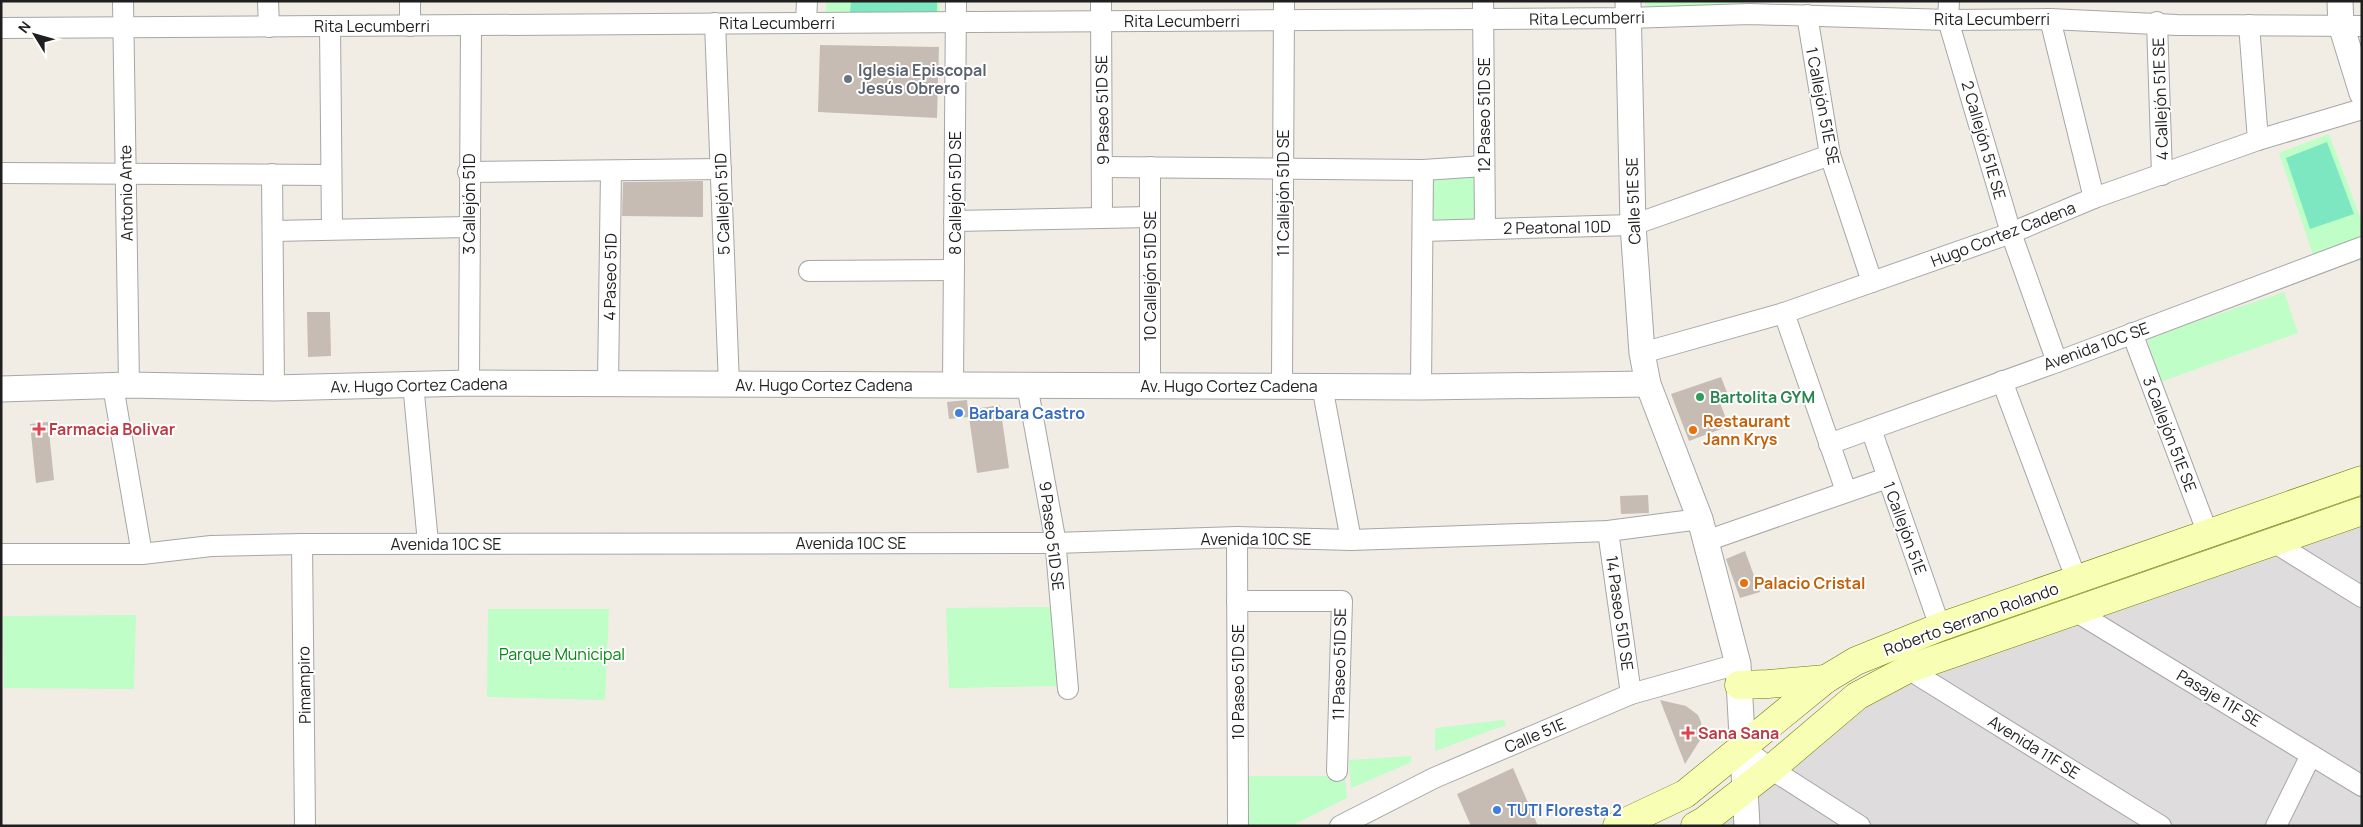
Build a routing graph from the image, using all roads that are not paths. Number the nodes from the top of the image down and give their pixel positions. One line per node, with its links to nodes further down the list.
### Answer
1 (123, 1): 26 (street, Antonio Ante)
2 (268, 1): 24 (street)
3 (410, 1): 23 (street)
4 (807, 1): 18 (street)
5 (956, 1): 16 (street, 8 Callejón 51D SE)
6 (1101, 1): 15 (street, 9 Paseo 51D SE)
7 (1750, 8): 9 (street, Rita Lecumberri); 12 (street, Rita Lecumberri)
8 (1483, 10): 9 (street, Rita Lecumberri); 10 (street, Rita Lecumberri); 32 (street, 12 Paseo 51D SE)
9 (1628, 10): 48 (street, Calle 51E SE)
10 (1284, 11): 15 (street, Rita Lecumberri); 34 (street, 11 Callejón 51D SE)
11 (1949, 11): 12 (street, Rita Lecumberri); 14 (street, Rita Lecumberri); 54 (street, 2 Callejón 51E SE)
12 (1807, 15): 30 (street, 1 Callejón 51E SE)
13 (2348, 17): 20 (street, Rita Lecumberri); 27 (street)
14 (2050, 19): 17 (street, Rita Lecumberri); 44 (street)
15 (1101, 21): 16 (street, Rita Lecumberri); 33 (street, 9 Paseo 51D SE)
16 (956, 22): 18 (street, Rita Lecumberri); 47 (street, 8 Callejón 51D SE)
17 (2157, 22): 20 (street, Rita Lecumberri); 43 (street, 4 Callejón 51E SE)
18 (806, 23): 19 (street, Rita Lecumberri)
19 (715, 24): 21 (street, Rita Lecumberri); 35 (street, 5 Callejón 51D)
20 (2249, 24): 29 (street)
21 (471, 25): 23 (street, Rita Lecumberri); 38 (street, 3 Callejón 51D)
22 (330, 26): 23 (street, Rita Lecumberri); 24 (street, Rita Lecumberri); 42 (street)
23 (410, 26)
24 (269, 27): 26 (street, Rita Lecumberri)
25 (1, 28): 26 (street, Rita Lecumberri)
26 (123, 28): 40 (street, Antonio Ante)
27 (2362, 93)
28 (2362, 109): 29 (street, Hugo Cortez Cadena)
29 (2258, 140): 43 (street, Hugo Cortez Cadena)
30 (1830, 155): 48 (street, 2 Peatonal 10D); 58 (street, 1 Callejón 51E SE)
31 (1150, 166): 33 (street); 34 (street); 45 (street, 10 Callejón 51D SE)
32 (1484, 166): 36 (street); 51 (street, 12 Paseo 51D SE)
33 (1102, 167): 46 (street, 9 Paseo 51D SE)
34 (1283, 168): 36 (street); 71 (street, 11 Callejón 51D SE)
35 (721, 169): 37 (street); 69 (street, 5 Callejón 51D)
36 (1423, 170): 53 (street)
37 (611, 171): 38 (street); 66 (street, 4 Paseo 51D)
38 (468, 172): 49 (street, 3 Callejón 51D)
39 (1, 173): 40 (street)
40 (125, 173): 41 (street); 72 (street, Antonio Ante)
41 (272, 174): 42 (street); 52 (street)
42 (331, 175): 50 (street)
43 (2162, 175): 44 (street, Hugo Cortez Cadena)
44 (2094, 198): 54 (street, Hugo Cortez Cadena)
45 (1150, 217): 46 (street); 73 (street, 10 Callejón 51D SE)
46 (1102, 218): 47 (street)
47 (954, 221): 56 (street, 8 Callejón 51D SE)
48 (1633, 225): 51 (street, 2 Peatonal 10D); 61 (street, Calle 51E SE)
49 (468, 227): 50 (street); 65 (street, 3 Callejón 51D)
50 (332, 229): 52 (street)
51 (1485, 229): 53 (street, 2 Peatonal 10D)
52 (273, 231): 76 (street)
53 (1423, 231): 75 (street)
54 (2011, 233): 58 (street, Hugo Cortez Cadena); 62 (street, 2 Callejón 51E SE)
55 (2362, 247): 60 (street, Avenida 10C SE)
56 (954, 270): 57 (street); 67 (street, 8 Callejón 51D SE)
57 (809, 272)
58 (1872, 282): 59 (street, Hugo Cortez Cadena)
59 (1784, 313): 61 (street, Hugo Cortez Cadena); 79 (street)
60 (2132, 333): 62 (street, Avenida 10C SE); 86 (street, 3 Callejón 51E SE)
61 (1642, 353): 68 (street, Calle 51E SE)
62 (2057, 362): 63 (street, Avenida 10C SE)
63 (2002, 381): 78 (street, Avenida 10C SE); 95 (street)
64 (413, 383): 65 (street, Av. Hugo Cortez Cadena); 76 (street, Av. Hugo Cortez Cadena); 91 (street)
65 (468, 383): 66 (street, Av. Hugo Cortez Cadena)
66 (608, 383): 69 (street, Av. Hugo Cortez Cadena)
67 (953, 384): 69 (street, Av. Hugo Cortez Cadena); 70 (street, Av. Hugo Cortez Cadena)
68 (1648, 384): 75 (street, Av. Hugo Cortez Cadena); 84 (street, Calle 51E SE)
69 (729, 385)
70 (1027, 385): 73 (street, Av. Hugo Cortez Cadena); 92 (street, 9 Paseo 51D SE)
71 (1282, 385): 73 (street, Av. Hugo Cortez Cadena); 74 (street, Av. Hugo Cortez Cadena)
72 (121, 386): 76 (street, Av. Hugo Cortez Cadena); 77 (street, Av. Hugo Cortez Cadena); 94 (street, Antonio Ante)
73 (1150, 386)
74 (1322, 386): 75 (street, Av. Hugo Cortez Cadena); 88 (street)
75 (1421, 386)
76 (274, 388)
77 (1, 389)
78 (1871, 429): 79 (street, Avenida 10C SE); 80 (street, 1 Callejón 51E)
79 (1829, 444): 82 (street)
80 (1887, 478): 82 (street, Avenida 10C SE); 99 (street, 1 Callejón 51E)
81 (2362, 480): 86 (main road, Roberto Serrano Rolando)
82 (1846, 491): 84 (street, Avenida 10C SE)
83 (2362, 511): 89 (main road, Roberto Serrano Rolando)
84 (1703, 530): 85 (street, Avenida 10C SE); 101 (street, Calle 51E SE)
85 (1608, 531): 88 (street, Avenida 10C SE); 104 (street, 14 Paseo 51D SE)
86 (2208, 534): 95 (main road, Roberto Serrano Rolando)
87 (1237, 537): 88 (street, Avenida 10C SE); 92 (street, Avenida 10C SE); 97 (street, 10 Paseo 51D SE)
88 (1352, 540)
89 (2272, 541): 96 (street); 98 (main road, Roberto Serrano Rolando)
90 (302, 544): 91 (street, Avenida 10C SE); 94 (street, Avenida 10C SE); 111 (street, Pimampiro)
91 (428, 544): 92 (street, Avenida 10C SE)
92 (1055, 544): 103 (street, 9 Paseo 51D SE)
93 (1, 554): 94 (street, Avenida 10C SE)
94 (142, 554)
95 (2077, 581): 99 (main road, Roberto Serrano Rolando)
96 (2362, 597)
97 (1237, 601): 108 (street, 11 Paseo 51D SE); 112 (street, 10 Paseo 51D SE)
98 (2076, 611): 100 (main road, Roberto Serrano Rolando); 106 (street, Pasaje 11F SE)
99 (1940, 628): 102 (main road, Roberto Serrano Rolando)
100 (1908, 669): 107 (main road, Roberto Serrano Rolando); 119 (street, Avenida 11F SE)
101 (1738, 675): 102 (main road); 104 (street, Calle 51E); 105 (street, Calle 51E SE)
102 (1826, 679): 105 (main road, Roberto Serrano Rolando)
103 (1068, 689)
104 (1631, 694): 113 (street, Calle 51E)
105 (1742, 747): 107 (street); 110 (street, Calle 51E SE); 114 (main road, Roberto Serrano Rolando)
106 (2311, 755): 109 (street, Pasaje 11F SE); 120 (street)
107 (1771, 769): 110 (main road, Roberto Serrano Rolando); 118 (street)
108 (1337, 771)
109 (2362, 786)
110 (1745, 790): 115 (main road, Roberto Serrano Rolando); 116 (street, Calle 51E SE); 117 (street)
111 (305, 826)
112 (1238, 826)
113 (1340, 826)
114 (1617, 826)
115 (1695, 826)
116 (1746, 826)
117 (1761, 826)
118 (1860, 826)
119 (2161, 826)
120 (2276, 826)

